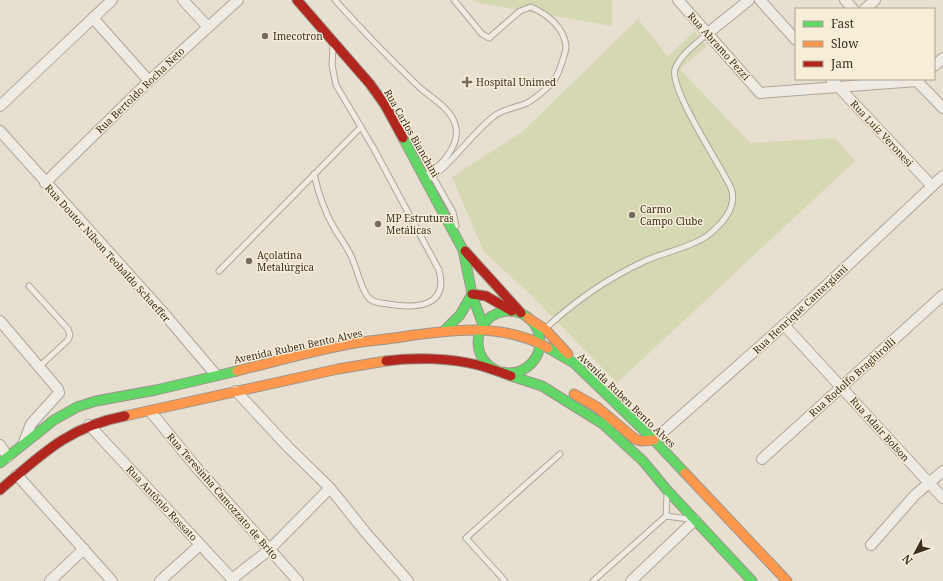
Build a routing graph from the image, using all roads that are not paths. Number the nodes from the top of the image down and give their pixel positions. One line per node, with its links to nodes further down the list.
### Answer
1 (112, 0): 14 (street)
2 (183, 0): 15 (street)
3 (238, 0): 15 (street, Rua Bertoldo Rocha Neto)
4 (297, 0): 18 (main road, Rua Carlos Bianchini)
5 (335, 0): 28 (lane)
6 (454, 0): 29 (lane)
7 (678, 0): 16 (street, Rua Abramo Pezzi)
8 (749, 0): 16 (street)
9 (760, 0): 17 (street)
10 (845, 0): 12 (street)
11 (876, 0): 13 (street)
12 (852, 8)
13 (866, 8)
14 (93, 18): 22 (street); 24 (street)
15 (208, 27): 22 (street, Rua Bertoldo Rocha Neto)
16 (708, 33): 23 (street, Rua Abramo Pezzi); 44 (lane)
17 (795, 39)
18 (334, 41): 26 (lane); 32 (main road, Rua Carlos Bianchini)
19 (943, 58): 20 (street)
20 (935, 65)
21 (917, 80): 23 (street); 25 (street)
22 (149, 81): 33 (street, Rua Bertoldo Rocha Neto)
23 (835, 83): 34 (street, Rua Luiz Veronesi)
24 (1, 104)
25 (943, 108)
26 (360, 127): 30 (lane); 30 (lane)
27 (0, 131): 33 (street, Rua Doutor Nílson Teobaldo Schaeffer)
28 (447, 155): 29 (lane); 32 (lane)
29 (452, 158): 32 (lane)
30 (314, 174): 36 (lane)
31 (943, 176): 34 (street, Rua Henrique Cantergiani)
32 (427, 178): 35 (main road, Rua Carlos Bianchini)
33 (45, 183): 50 (street, Rua Doutor Nílson Teobaldo Schaeffer)
34 (932, 186): 42 (street, Rua Henrique Cantergiani)
35 (462, 247): 38 (main road, Rua Carlos Bianchini); 40 (main road, Rua Carlos Bianchini)
36 (219, 271)
37 (29, 286): 48 (lane)
38 (472, 294): 40 (main road); 43 (main road, Rua Carlos Bianchini); 45 (main road)
39 (943, 295): 52 (street, Rua Rodolfo Braghirolli)
40 (521, 314): 43 (main road); 44 (main road); 46 (main road)
41 (0, 322): 48 (street)
42 (784, 325): 52 (street, Rua Adair Bolson); 56 (street, Rua Henrique Cantergiani)
43 (481, 328): 45 (main road, Avenida Ruben Bento Alves); 46 (main road, Avenida Ruben Bento Alves); 49 (main road)
44 (545, 329): 47 (main road)
45 (444, 331): 50 (main road, Avenida Ruben Bento Alves)
46 (540, 343): 47 (main road, Avenida Ruben Bento Alves); 49 (main road)
47 (574, 363): 56 (main road, Avenida Ruben Bento Alves)
48 (40, 366): 57 (street)
49 (503, 372): 51 (main road); 53 (main road)
50 (216, 375): 57 (main road, Avenida Ruben Bento Alves)
51 (542, 386): 56 (main road); 67 (main road)
52 (841, 386): 60 (street, Rua Rodolfo Braghirolli); 64 (street, Rua Adair Bolson)
53 (236, 391): 54 (main road); 65 (street)
54 (150, 411): 55 (main road); 74 (street, Rua Teresinha Camozzato de Brito)
55 (89, 425): 63 (main road); 71 (street, Rua Antônio Rossato)
56 (654, 440): 85 (main road, Avenida Ruben Bento Alves)
57 (24, 443): 61 (main road, Avenida Ruben Bento Alves)
58 (0, 445): 61 (street)
59 (560, 454): 81 (lane)
60 (762, 459)
61 (4, 460)
62 (943, 471): 64 (street)
63 (17, 475): 66 (main road); 73 (street)
64 (929, 483): 68 (street, Rua Adair Bolson); 72 (street)
65 (330, 488): 74 (street); 80 (street)
66 (0, 490)
67 (667, 490): 69 (lane); 70 (main road)
68 (943, 498)
69 (666, 516): 70 (lane); 82 (lane)
70 (694, 520): 83 (street); 84 (main road)
71 (200, 544): 75 (street, Rua Antônio Rossato); 78 (street)
72 (871, 545)
73 (84, 549): 76 (street); 77 (street)
74 (269, 550): 75 (street); 79 (street, Rua Teresinha Camozzato de Brito)
75 (233, 580)
76 (50, 581)
77 (112, 581)
78 (160, 581)
79 (298, 581)
80 (408, 581)
81 (505, 581)
82 (593, 581)
83 (631, 581)
84 (752, 581)
85 (787, 581)

